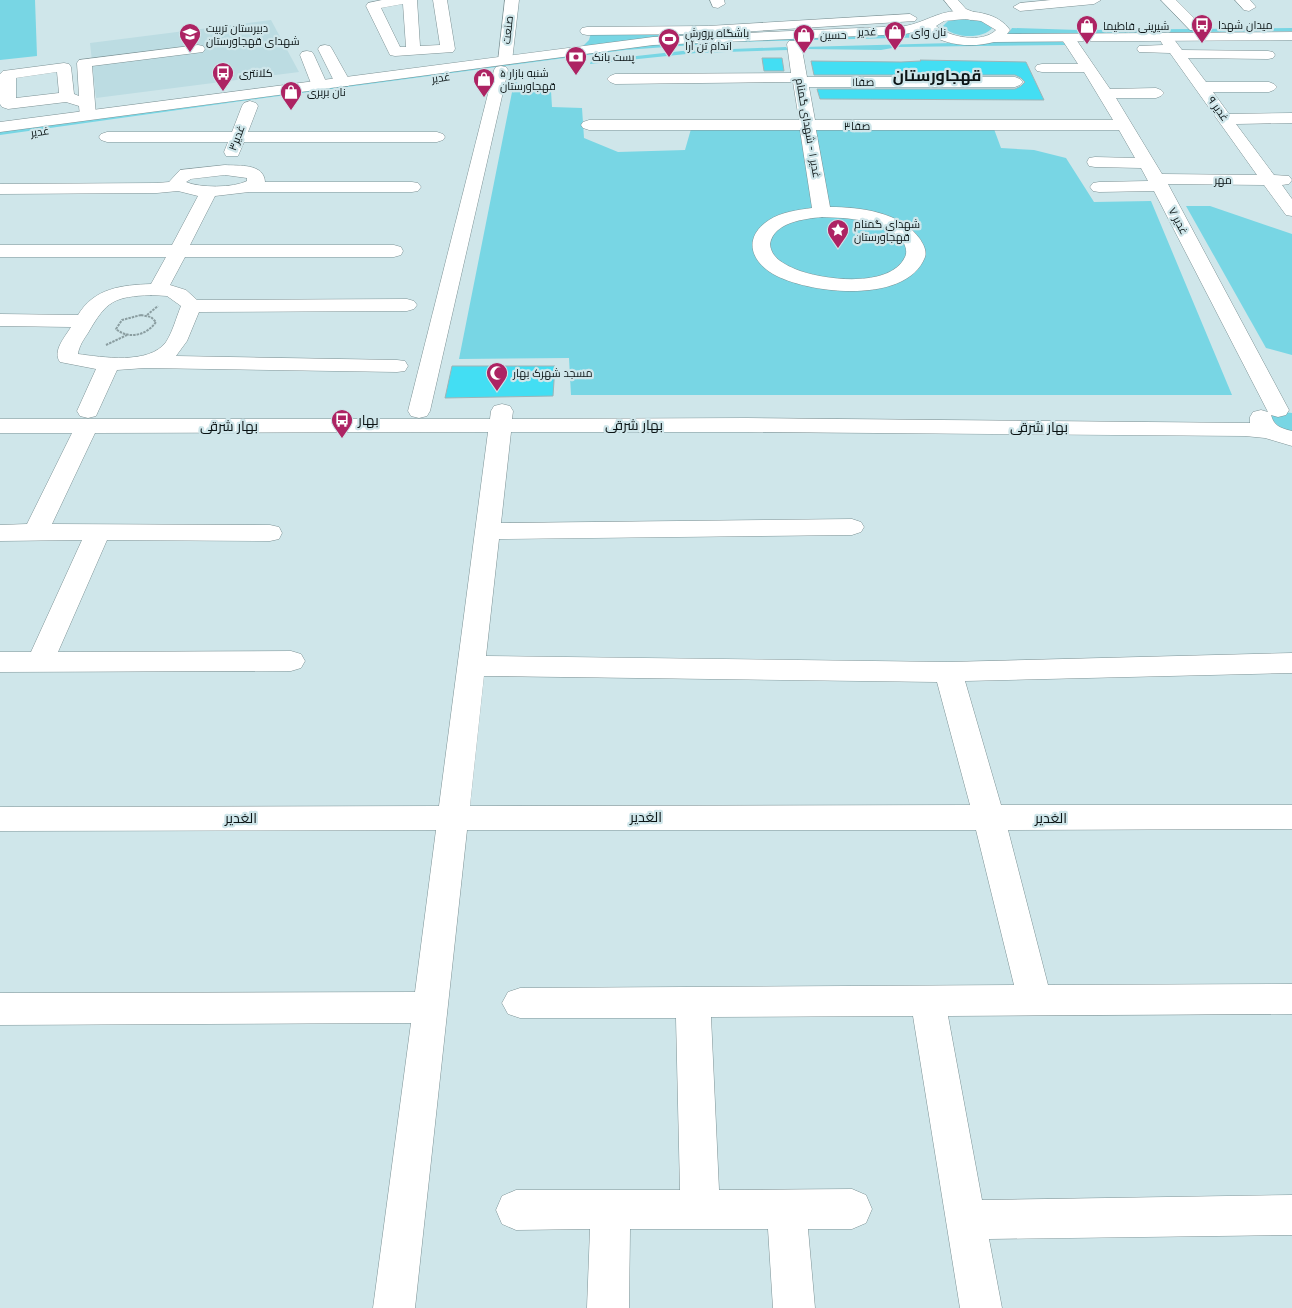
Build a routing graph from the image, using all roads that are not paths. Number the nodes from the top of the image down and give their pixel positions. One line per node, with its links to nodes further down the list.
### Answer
1 (402, 0): 30 (street)
2 (410, 0): 30 (street)
3 (440, 0): 30 (street)
4 (512, 0): 34 (street, صنعت)
5 (1094, 0): 8 (street)
6 (1168, 0): 14 (street)
7 (945, 7): 13 (street); 19 (street)
8 (1020, 7)
9 (589, 15): 18 (street)
10 (632, 15): 20 (street)
11 (910, 18): 12 (street)
12 (852, 21): 16 (street); 17 (street)
13 (929, 24): 17 (street, غدیر); 23 (street)
14 (1195, 27): 15 (street); 19 (street)
15 (1292, 27)
16 (722, 30): 20 (street); 21 (street)
17 (896, 30): 21 (street, غدیر)
18 (588, 31): 20 (street); 31 (street)
19 (997, 31): 23 (street); 24 (street)
20 (647, 33)
21 (750, 36): 31 (street, غدیر)
22 (1292, 36): 26 (street)
23 (945, 37): 25 (street, غدیر)
24 (1068, 38): 26 (street); 36 (street, غدیر ۷)
25 (794, 44): 34 (street, غدیر); 39 (street, غدیر ۱ - شهدای گمنام)
26 (1173, 47): 29 (street); 32 (street); 40 (street, غدیر ۹)
27 (325, 48): 42 (street)
28 (198, 49): 49 (street)
29 (1144, 49)
30 (413, 51)
31 (573, 52): 34 (street, غدیر)
32 (1268, 54)
33 (307, 55): 43 (street)
34 (503, 65): 42 (street, غدیر); 48 (street, غدیر); 89 (street, صنعت)
35 (1042, 68): 36 (street)
36 (1089, 68): 46 (street, غدیر ۷)
37 (1174, 75): 40 (street)
38 (615, 79): 39 (street, صفا۱)
39 (800, 80): 41 (street, صفا۱); 54 (street, غدیر ۱ - شهدای گمنام)
40 (1197, 81): 44 (street); 52 (street, غدیر ۹)
41 (1015, 82)
42 (343, 83): 43 (street, غدیر)
43 (320, 86): 49 (street, غدیر)
44 (1269, 87)
45 (1156, 92): 46 (street)
46 (1106, 94): 57 (street, غدیر ۷)
47 (67, 97): 49 (street)
48 (250, 106): 60 (street, غدیر۳); 62 (street, غدیر)
49 (88, 110): 58 (street, غدیر)
50 (951, 110): 55 (street)
51 (1292, 118): 52 (street)
52 (1225, 119): 67 (street, غدیر ۹)
53 (589, 125): 54 (street, صفا۳)
54 (807, 126): 55 (street, صفا۳); 77 (street, غدیر ۱ - شهدای گمنام)
55 (957, 126): 56 (street, صفا۳)
56 (1071, 126): 57 (street, صفا۳); 63 (street)
57 (1124, 126): 65 (street, غدیر ۷)
58 (0, 127)
59 (107, 137): 60 (street)
60 (238, 137): 61 (street); 66 (street, غدیر۳)
61 (437, 137)
62 (0, 138)
63 (1082, 142)
64 (1095, 162): 65 (street)
65 (1146, 162): 75 (street, غدیر ۷)
66 (225, 170): 69 (street); 70 (street)
67 (1270, 180): 68 (street, مهر); 75 (street, مهر); 76 (street, غدیر ۹)
68 (1292, 180)
69 (179, 186): 73 (street); 74 (street)
70 (250, 187): 71 (street); 74 (street)
71 (412, 187)
72 (1099, 187): 75 (street, مهر)
73 (0, 189)
74 (210, 190): 78 (street)
75 (1165, 190): 94 (street, غدیر ۷)
76 (1292, 211)
77 (822, 212): 77 (street)
78 (177, 251): 79 (street); 80 (street); 81 (street)
79 (394, 251)
80 (0, 252)
81 (157, 291): 83 (street); 85 (street)
82 (406, 305): 83 (street)
83 (191, 306): 86 (street)
84 (0, 320): 85 (street)
85 (84, 320): 87 (street)
86 (148, 362): 87 (street); 88 (street)
87 (109, 363): 92 (street)
88 (396, 366)
89 (419, 411): 91 (street, بهار شرقی); 92 (street, بهار شرقی)
90 (0, 412): 92 (street, بهار شرقی)
91 (502, 418): 92 (street, بهار شرقی); 94 (street, بهار شرقی); 96 (street)
92 (87, 419): 93 (street, بهار شرقی); 97 (street)
93 (0, 426)
94 (1281, 428)
95 (852, 527): 96 (street)
96 (488, 531): 105 (street)
97 (36, 532): 98 (street); 99 (street)
98 (98, 532): 100 (street); 103 (street)
99 (0, 533)
100 (270, 533)
101 (291, 661): 103 (street)
102 (0, 662): 103 (street)
103 (40, 662)
104 (1292, 663): 106 (street)
105 (471, 666): 106 (street); 107 (street)
106 (948, 672): 109 (street)
107 (454, 817): 109 (street, الغدیر); 110 (street, الغدیر); 116 (street)
108 (1292, 817): 109 (street, الغدیر)
109 (989, 818): 112 (street)
110 (0, 819)
111 (1292, 999): 112 (street)
112 (1035, 1000): 113 (street)
113 (928, 1001): 114 (street); 124 (street)
114 (693, 1002): 115 (street); 121 (street)
115 (520, 1003)
116 (431, 1007): 117 (street); 125 (street)
117 (0, 1009)
118 (852, 1209): 122 (street)
119 (516, 1210): 120 (street)
120 (611, 1210): 121 (street); 126 (street)
121 (700, 1210): 122 (street)
122 (786, 1210): 127 (street)
123 (1292, 1215): 124 (street)
124 (966, 1220): 128 (street)
125 (394, 1308)
126 (608, 1308)
127 (794, 1308)
128 (981, 1308)

